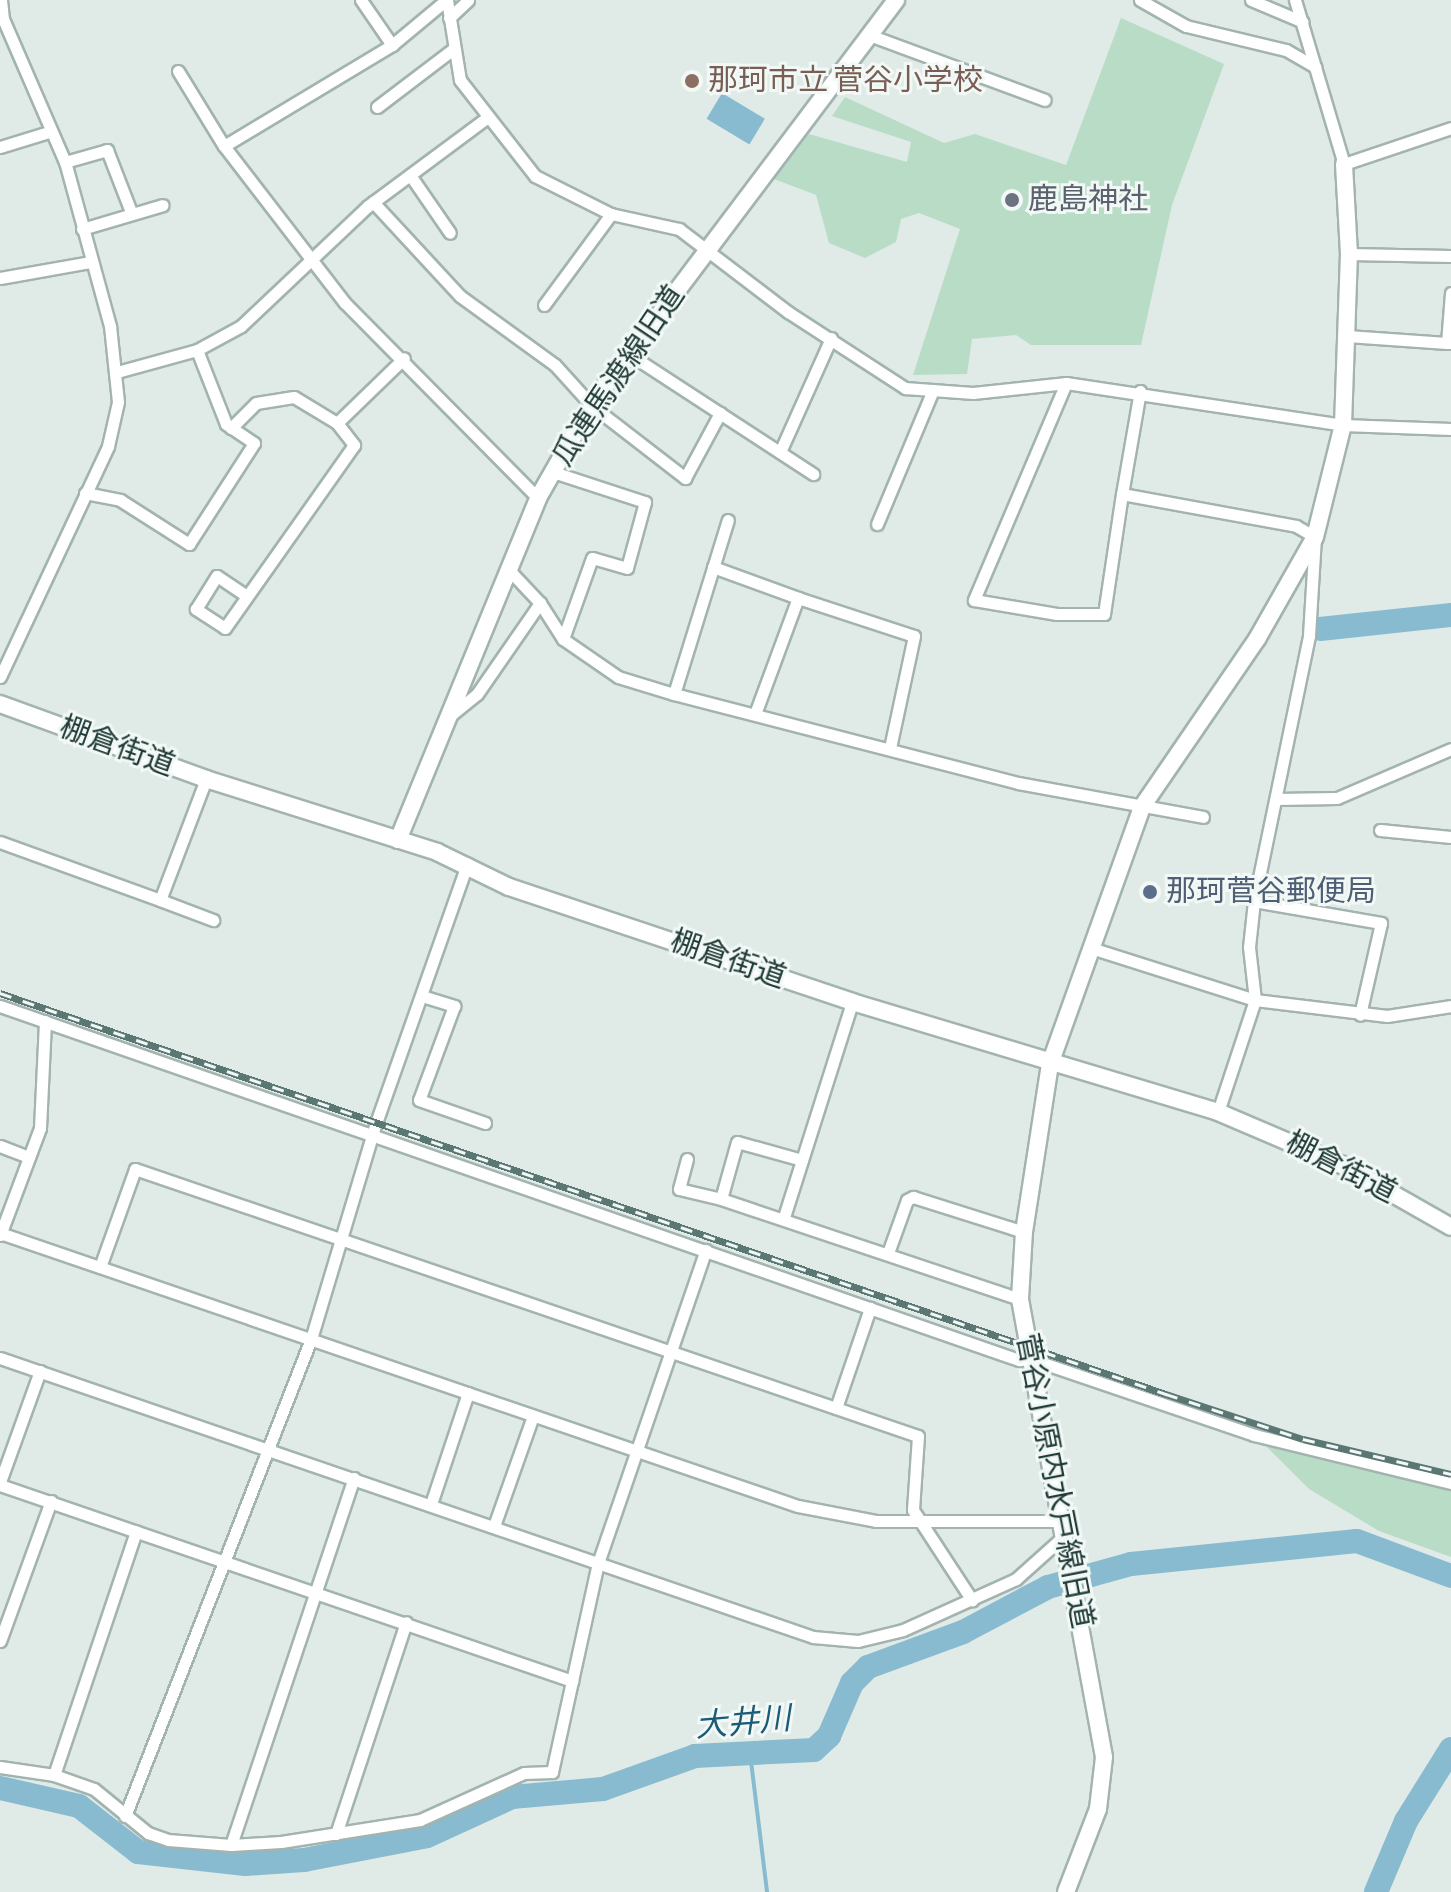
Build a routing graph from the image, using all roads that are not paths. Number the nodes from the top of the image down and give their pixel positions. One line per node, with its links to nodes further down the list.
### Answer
1 (1, 0): 20 (street)
2 (361, 0): 12 (street)
3 (447, 0): 9 (street); 12 (street)
4 (468, 0): 9 (street)
5 (896, 0): 11 (street, 瓜連馬渡線旧道)
6 (1140, 0): 14 (street)
7 (1251, 0): 10 (street)
8 (1295, 0): 10 (street)
9 (449, 18): 13 (street)
10 (1303, 22): 14 (street)
11 (872, 36): 16 (street); 32 (street, 瓜連馬渡線旧道)
12 (392, 45): 21 (street)
13 (453, 49): 17 (street); 18 (street)
14 (1315, 67): 24 (street)
15 (178, 71): 21 (street)
16 (1045, 100)
17 (377, 107)
18 (488, 117): 25 (street); 29 (street)
19 (1451, 128): 24 (street)
20 (49, 132): 22 (street); 23 (street)
21 (224, 146): 35 (street)
22 (0, 147)
23 (65, 162): 28 (street); 30 (street)
24 (1344, 164): 33 (street, 菅谷小原内水戸線旧道)
25 (410, 175): 26 (street); 31 (street)
26 (373, 202): 35 (street); 50 (street)
27 (163, 205): 28 (street)
28 (131, 212): 30 (street)
29 (611, 214): 32 (street); 39 (street)
30 (82, 229): 36 (street)
31 (450, 233)
32 (709, 248): 41 (street); 44 (street, 瓜連馬渡線旧道)
33 (1349, 254): 34 (street); 40 (street, 菅谷小原内水戸線旧道)
34 (1451, 256)
35 (313, 259): 43 (street); 45 (street)
36 (90, 262): 37 (street); 46 (street)
37 (0, 278)
38 (1451, 293): 42 (street)
39 (544, 305)
40 (1347, 336): 42 (street); 53 (street, 菅谷小原内水戸線旧道)
41 (831, 338): 48 (street); 56 (street)
42 (1449, 343)
43 (197, 350): 46 (street); 54 (street)
44 (629, 354): 50 (street, 瓜連馬渡線旧道); 51 (street)
45 (404, 358): 52 (street); 61 (street)
46 (117, 372): 59 (street)
47 (1066, 383): 48 (street); 49 (street); 60 (street)
48 (933, 390): 63 (street)
49 (1140, 391): 53 (street); 60 (street)
50 (592, 406): 51 (street); 57 (street, 瓜連馬渡線旧道)
51 (720, 413): 56 (street)
52 (337, 423): 54 (street); 67 (street)
53 (1343, 425): 55 (street); 64 (street, 菅谷小原内水戸線旧道)
54 (231, 428): 59 (street)
55 (1451, 429)
56 (780, 452): 58 (street)
57 (553, 472): 61 (street, 瓜連馬渡線旧道); 70 (street)
58 (813, 474)
59 (85, 493): 71 (street)
60 (1122, 494): 64 (street)
61 (538, 498): 66 (street, 瓜連馬渡線旧道)
62 (728, 520): 65 (street)
63 (877, 524)
64 (1315, 537): 79 (street); 80 (street, 菅谷小原内水戸線旧道)
65 (713, 567): 68 (street); 72 (street)
66 (509, 570): 69 (street); 75 (street, 瓜連馬渡線旧道)
67 (247, 596): 67 (street)
68 (798, 598): 74 (street); 76 (street)
69 (540, 603): 70 (street); 75 (street)
70 (563, 639): 72 (street)
71 (0, 677)
72 (674, 694): 74 (street)
73 (0, 704): 78 (street, 棚倉街道)
74 (755, 714): 76 (street)
75 (451, 715): 84 (street, 瓜連馬渡線旧道)
76 (890, 748): 80 (street)
77 (1451, 749): 79 (street)
78 (206, 779): 84 (street, 棚倉街道); 87 (street)
79 (1276, 799): 88 (street)
80 (1142, 807): 81 (street); 90 (street, 菅谷小原内水戸線旧道)
81 (1203, 817)
82 (1380, 830): 83 (street)
83 (1451, 837)
84 (398, 840): 86 (street, 棚倉街道)
85 (0, 842): 87 (street)
86 (467, 864): 91 (street); 93 (street, 棚倉街道)
87 (160, 900): 89 (street)
88 (1254, 901): 92 (street); 96 (street)
89 (213, 920)
90 (1091, 948): 92 (street); 98 (street, 菅谷小原内水戸線旧道)
91 (422, 996): 100 (street); 101 (street)
92 (1255, 1000): 96 (street); 99 (street)
93 (852, 1002): 98 (street, 棚倉街道); 105 (street)
94 (0, 1006): 97 (street)
95 (1451, 1006): 96 (street)
96 (1360, 1015)
97 (45, 1021): 101 (street); 103 (street)
98 (1050, 1064): 99 (street, 棚倉街道); 109 (street, 菅谷小原内水戸線旧道)
99 (1218, 1112): 108 (street, 棚倉街道)
100 (485, 1123)
101 (372, 1136): 111 (street); 112 (street)
102 (0, 1146): 103 (street)
103 (29, 1157): 110 (street)
104 (687, 1159): 106 (street)
105 (802, 1160): 106 (street); 107 (street)
106 (721, 1199): 107 (street)
107 (784, 1217): 113 (street)
108 (1451, 1227)
109 (1024, 1232): 113 (street); 115 (street, 菅谷小原内水戸線旧道)
110 (0, 1234): 114 (street)
111 (343, 1240): 114 (street); 117 (street); 118 (street)
112 (706, 1250): 116 (street); 118 (street)
113 (888, 1253): 115 (street)
114 (100, 1267): 117 (street)
115 (1020, 1299): 120 (street, 菅谷小原内水戸線旧道)
116 (870, 1308): 120 (street); 123 (street)
117 (311, 1339): 122 (street); 125 (street)
118 (671, 1351): 123 (street); 126 (street)
119 (0, 1358): 121 (street)
120 (1031, 1359): 129 (street); 134 (street, 菅谷小原内水戸線旧道)
121 (40, 1371): 125 (street); 128 (street)
122 (468, 1393): 124 (street); 131 (street)
123 (836, 1408): 132 (street)
124 (533, 1416): 126 (street); 133 (street)
125 (270, 1450): 127 (street); 136 (street)
126 (636, 1452): 132 (street); 137 (street)
127 (354, 1478): 131 (street); 138 (street)
128 (0, 1483): 130 (street)
129 (1451, 1483)
130 (51, 1501): 135 (street); 141 (street)
131 (431, 1504): 133 (street)
132 (917, 1522): 134 (street); 139 (street)
133 (494, 1526): 137 (street)
134 (1063, 1528): 139 (street); 148 (street, 菅谷小原内水戸線旧道)
135 (136, 1531): 136 (street); 144 (street)
136 (227, 1563): 138 (street); 145 (street)
137 (598, 1563): 139 (street); 142 (street)
138 (315, 1592): 140 (street); 147 (street)
139 (972, 1600)
140 (406, 1622): 142 (street); 146 (street)
141 (0, 1641)
142 (572, 1681): 146 (street)
143 (0, 1767): 144 (street)
144 (54, 1775): 145 (street)
145 (125, 1816): 147 (street)
146 (336, 1834): 147 (street)
147 (231, 1845)
148 (1066, 1892)

